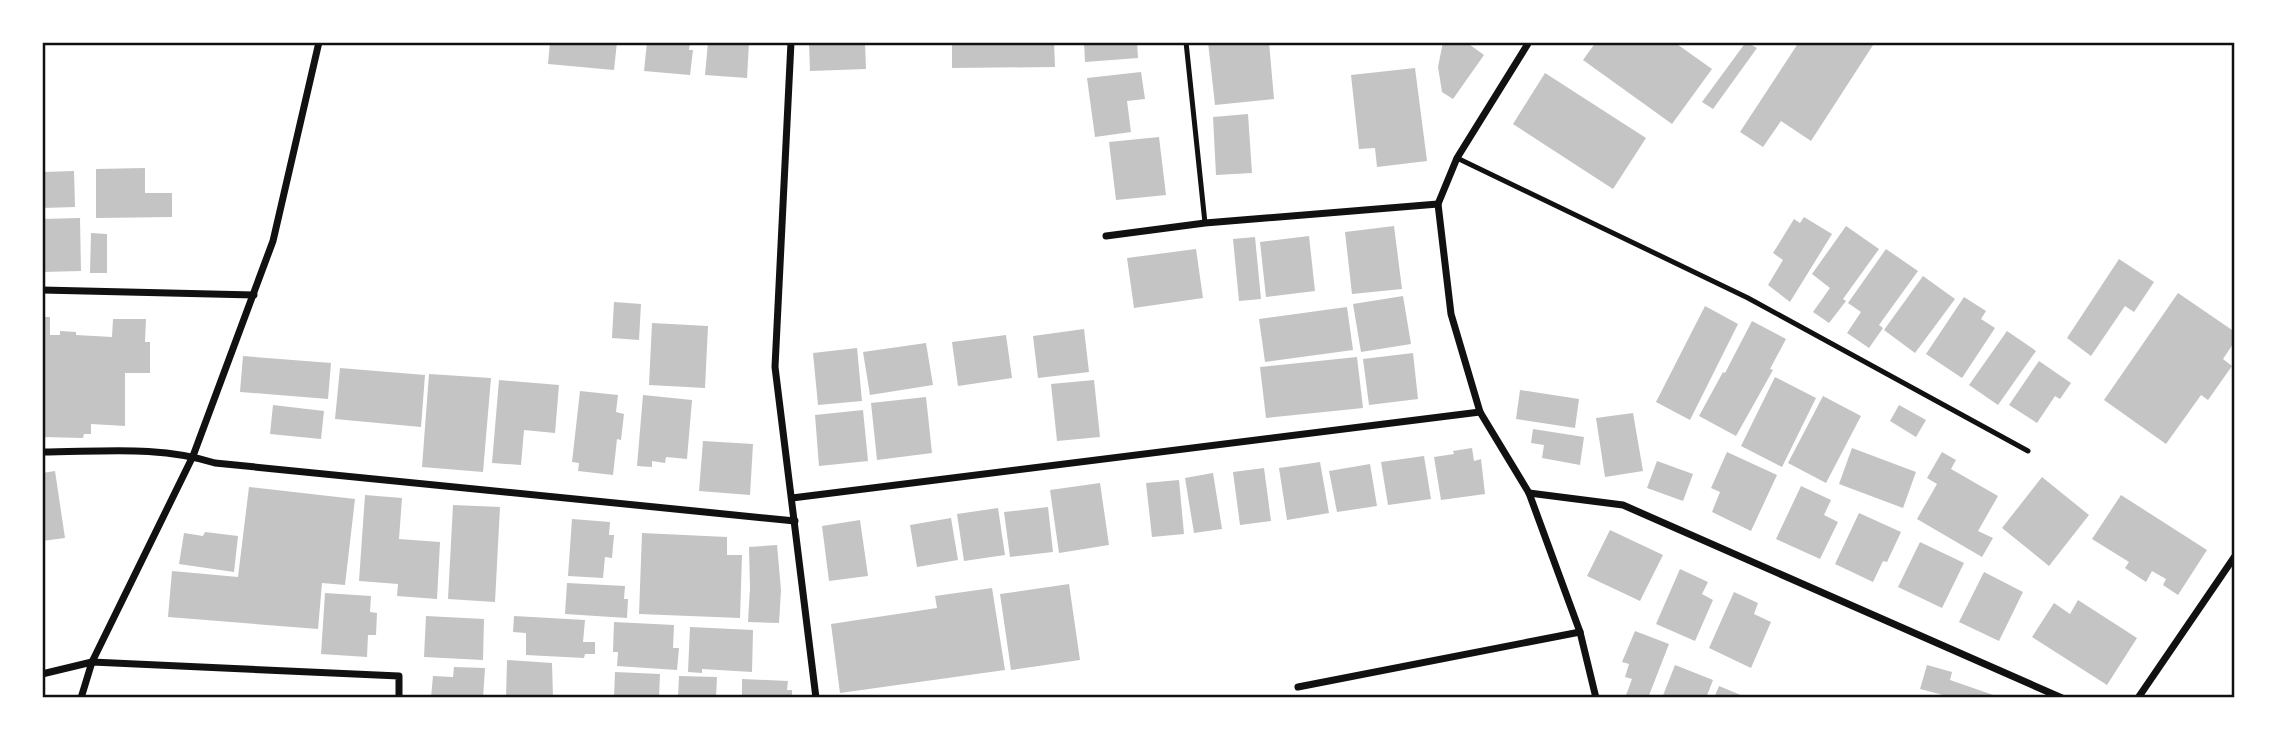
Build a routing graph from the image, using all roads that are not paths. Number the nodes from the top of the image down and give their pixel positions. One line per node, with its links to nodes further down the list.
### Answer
1 (319, 42): 10 (street)
2 (791, 42): 16 (street)
3 (1186, 42): 7 (lane)
4 (1529, 42): 5 (street)
5 (1457, 158): 6 (street); 12 (lane)
6 (1437, 204): 7 (street); 11 (street)
7 (1205, 223): 8 (street)
8 (1106, 236)
9 (42, 290): 10 (street)
10 (254, 295): 14 (street)
11 (1479, 412): 15 (street); 16 (street)
12 (2028, 451)
13 (42, 452): 14 (street)
14 (193, 456): 17 (street); 20 (street)
15 (1529, 494): 19 (street); 28 (street)
16 (792, 498): 17 (street)
17 (795, 521): 26 (street)
18 (2235, 556): 23 (street)
19 (1580, 632): 22 (street); 27 (street)
20 (92, 662): 21 (street); 24 (street); 25 (street)
21 (42, 674)
22 (1298, 687)
23 (2140, 697)
24 (81, 698)
25 (399, 698)
26 (816, 698)
27 (1597, 698)
28 (2062, 698)

